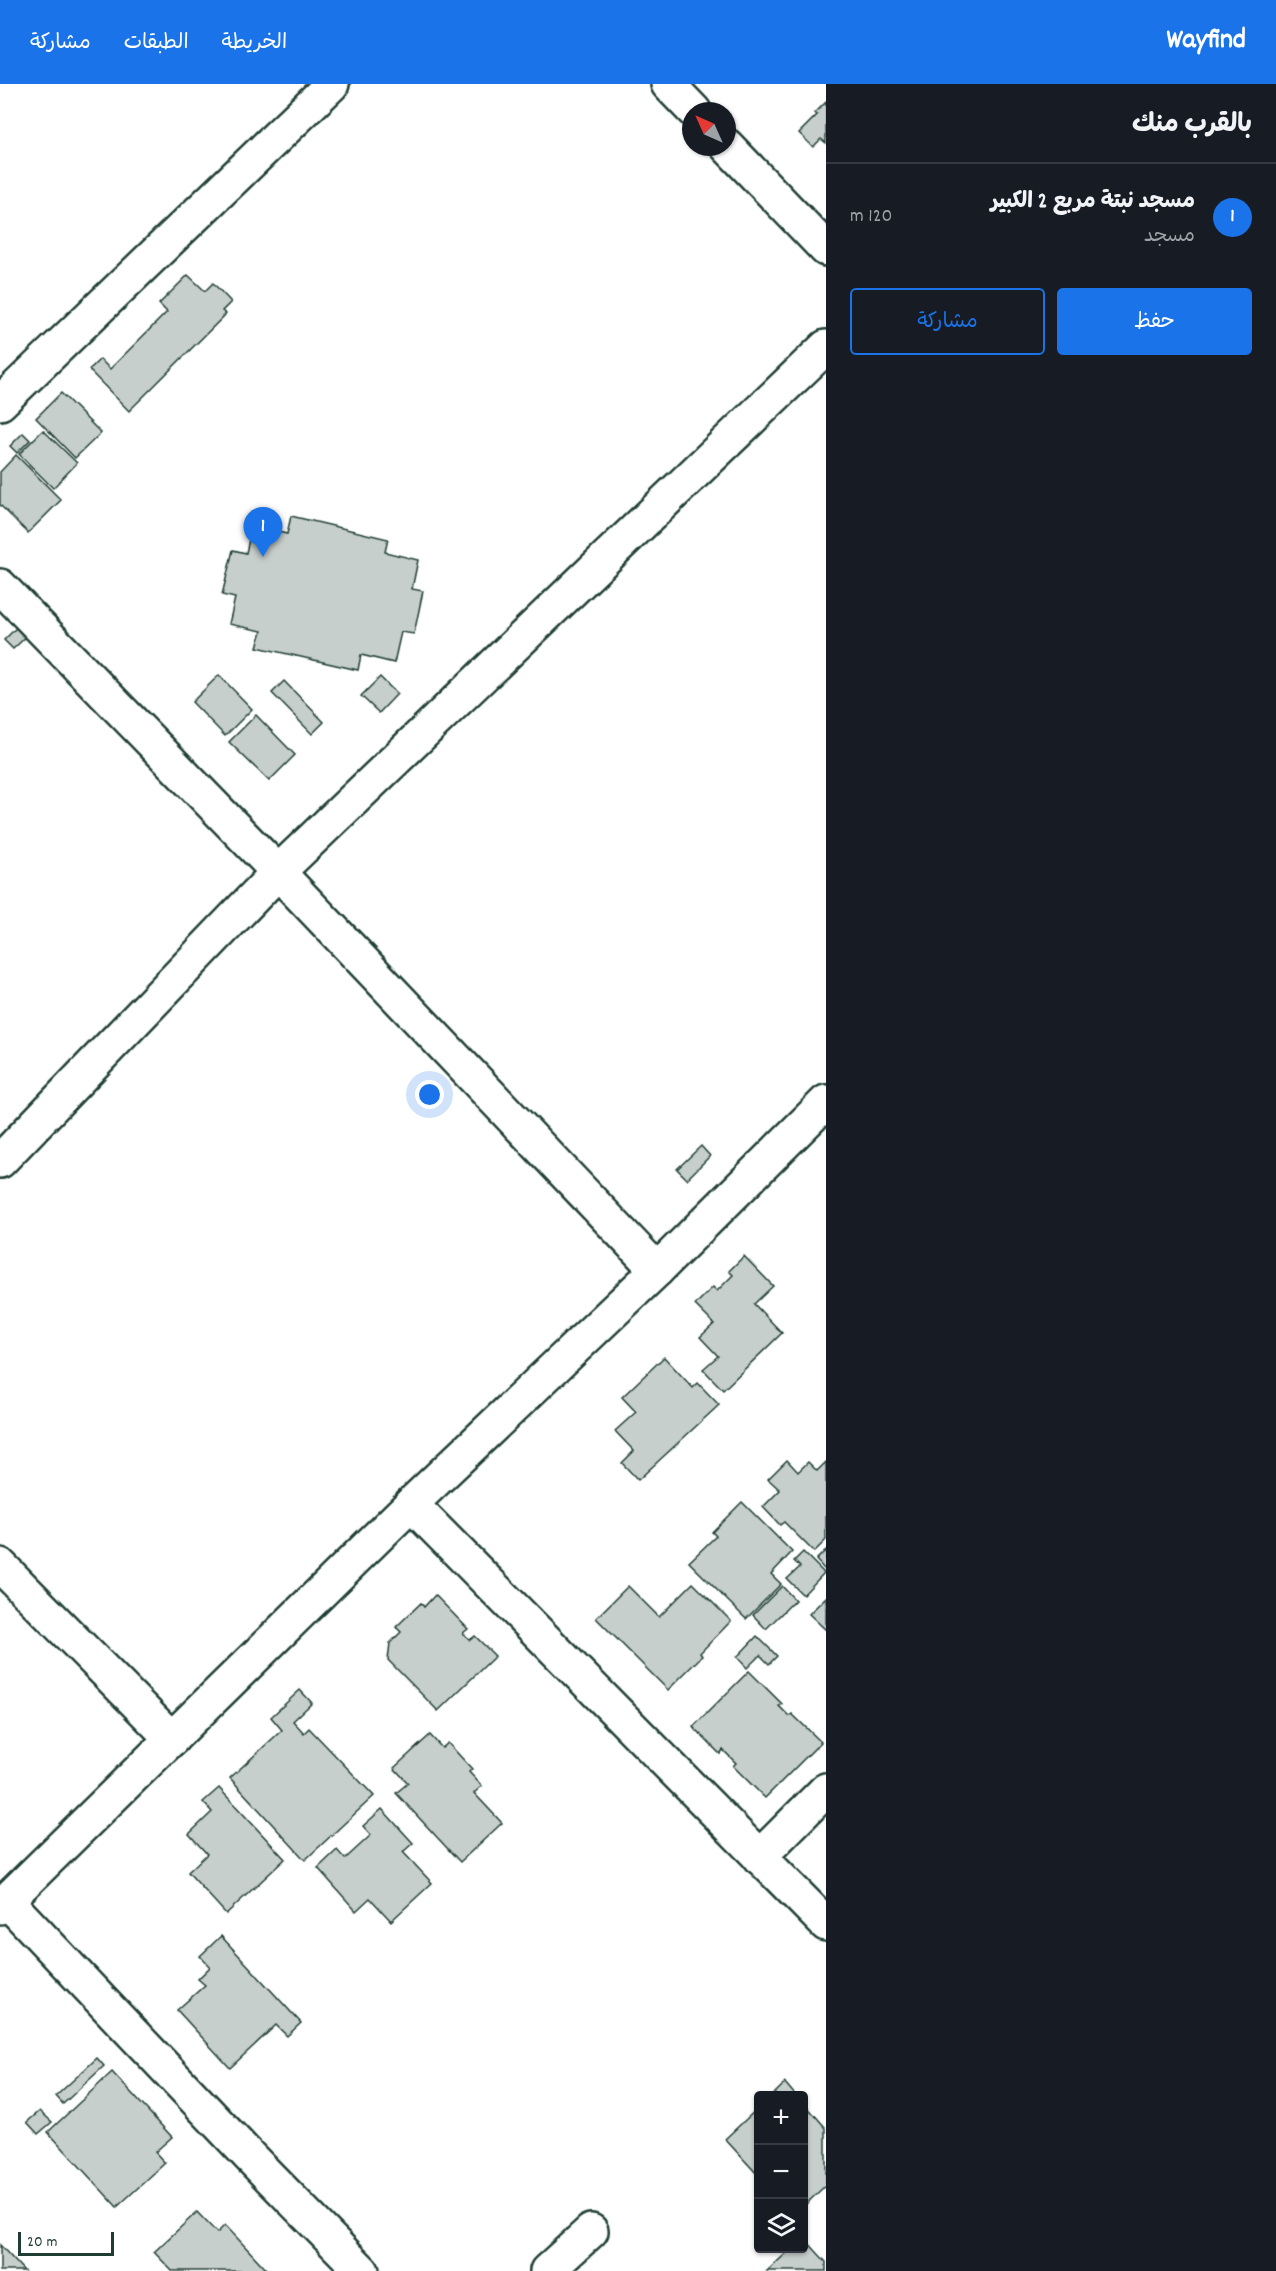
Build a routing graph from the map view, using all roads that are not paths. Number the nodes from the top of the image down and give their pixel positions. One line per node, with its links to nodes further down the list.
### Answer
1 (332, 84): 7 (street)
2 (668, 84): 3 (street)
3 (685, 102)
4 (736, 155): 5 (street)
5 (826, 249)
6 (826, 347): 9 (street)
7 (0, 403)
8 (0, 586): 9 (street)
9 (278, 872): 11 (street); 12 (street)
10 (826, 1102): 12 (street)
11 (0, 1161)
12 (657, 1270): 13 (street)
13 (411, 1504): 15 (street); 17 (street)
14 (0, 1566): 15 (street)
15 (172, 1739): 18 (street)
16 (826, 1790): 17 (street)
17 (759, 1857): 19 (street)
18 (3, 1904): 21 (street)
19 (826, 1924)
20 (591, 2231): 22 (street)
21 (362, 2271)
22 (547, 2271)

